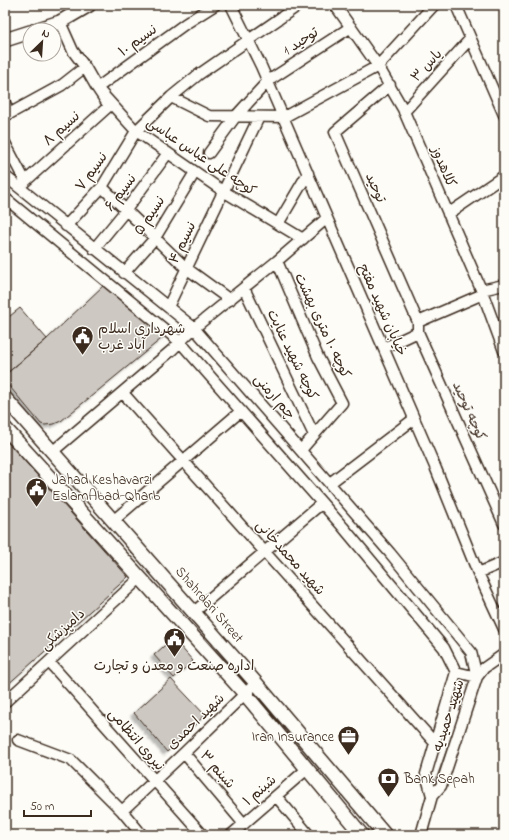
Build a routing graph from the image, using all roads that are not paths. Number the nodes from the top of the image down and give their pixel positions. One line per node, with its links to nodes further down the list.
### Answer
1 (89, 5): 8 (main road)
2 (215, 5): 19 (street, نسیم ۱۰)
3 (231, 5): 14 (street, خیابان شهید مفتح)
4 (299, 5): 14 (street, نسیم ۷)
5 (335, 5): 10 (street, کلاهدوز)
6 (434, 5): 15 (street)
7 (456, 5): 12 (street)
8 (60, 22)
9 (62, 26): 16 (street, کوچه علی عباس عباسی)
10 (351, 27): 15 (street, کلاهدوز); 17 (street, توحید 1)
11 (22, 35): 13 (main road)
12 (470, 39): 22 (street, یاس ۳); 23 (street)
13 (5, 40)
14 (249, 40): 17 (street, خیابان شهید مفتح); 20 (street, نسیم ۷)
15 (378, 66): 18 (street, کلاهدوز); 27 (street)
16 (85, 67): 19 (street, کوچه علی عباس عباسی); 25 (street)
17 (268, 81): 24 (street, توحید 1); 27 (street, خیابان شهید مفتح)
18 (390, 85): 22 (street, کلاهدوز); 56 (street, توحید)
19 (98, 88): 28 (street, کوچه علی عباس عباسی); 36 (street, نسیم ۸)
20 (171, 96): 24 (street); 28 (street, نسیم ۷)
21 (5, 103): 25 (street)
22 (404, 112): 41 (street, کلاهدوز)
23 (504, 115)
24 (236, 116): 26 (street); 31 (street, توحید 1)
25 (7, 117)
26 (259, 117): 27 (street); 38 (street, نسیم ۴)
27 (284, 117): 33 (street, خیابان شهید مفتح)
28 (136, 131): 30 (street, کوچه علی عباس عباسی); 37 (street, نسیم ۷)
29 (5, 143): 36 (street)
30 (168, 153): 32 (street, کوچه علی عباس عباسی); 40 (street, نسیم ۶)
31 (209, 153)
32 (195, 172): 38 (street, کوچه علی عباس عباسی); 45 (street, نسیم ۵)
33 (308, 173): 42 (street, خیابان شهید مفتح); 43 (street)
34 (5, 176): 36 (street, چم ارمنی)
35 (504, 176): 41 (street)
36 (22, 184): 44 (street, چم ارمنی)
37 (102, 187): 40 (street); 44 (street, نسیم ۷)
38 (223, 191): 43 (street, کوچه علی عباس عباسی); 49 (street, نسیم ۴)
39 (5, 198): 58 (street)
40 (126, 210): 45 (street); 47 (street, نسیم ۶)
41 (448, 214): 53 (street, کلاهدوز)
42 (327, 218): 46 (street); 59 (street, خیابان شهید مفتح)
43 (278, 224): 46 (street, کوچه علی عباس عباسی)
44 (66, 226): 47 (street, چم ارمنی)
45 (155, 238): 49 (street); 50 (street, نسیم ۵)
46 (303, 239): 48 (street)
47 (94, 248): 50 (street, چم ارمنی)
48 (277, 261): 52 (street); 66 (street, کوچه ۱۰ متری بهشت)
49 (186, 268): 54 (street); 55 (street, نسیم ۴)
50 (124, 273): 55 (street, چم ارمنی)
51 (504, 285): 53 (street)
52 (244, 288): 54 (street); 66 (street, کوچه شهید عنایت)
53 (482, 292): 56 (street); 60 (street, کلاهدوز)
54 (230, 300): 57 (street)
55 (168, 307): 57 (street, چم ارمنی)
56 (418, 327): 59 (street); 73 (street, کوچه توحید)
57 (194, 328): 58 (street); 67 (street, چم ارمنی)
58 (180, 342): 61 (street); 63 (street)
59 (384, 348): 64 (street, خیابان شهید مفتح)
60 (504, 351)
61 (122, 393): 68 (street); 69 (street, شهید محمدخانی)
62 (5, 398): 68 (main road, Shahrdari Street)
63 (241, 411): 69 (street); 71 (street)
64 (414, 419): 70 (street); 76 (street, خیابان شهید مفتح)
65 (5, 428): 77 (main road)
66 (314, 435): 67 (street)
67 (301, 450): 70 (street, چم ارمنی)
68 (52, 452): 72 (main road, Shahrdari Street)
69 (184, 461): 72 (street); 74 (street, شهید محمدخانی)
70 (330, 483): 83 (street, چم ارمنی)
71 (322, 503): 74 (street); 82 (street)
72 (113, 521): 78 (main road, Shahrdari Street)
73 (504, 524)
74 (265, 552): 78 (street); 88 (street, شهید محمدخانی)
75 (504, 562): 76 (street)
76 (478, 573): 79 (street, خیابان شهید مفتح)
77 (140, 578): 81 (street, دامپزشکی); 85 (main road)
78 (194, 612): 84 (main road, Shahrdari Street)
79 (504, 628)
80 (504, 654): 83 (street, شهید حمیدیه)
81 (50, 662): 86 (street, دامپزشکی); 91 (street, نیروی انتظامی)
82 (456, 672): 83 (street); 88 (street, شهید حمیدیه)
83 (476, 677): 93 (street, شهید حمیدیه)
84 (256, 683): 85 (street, شهید احمدی); 101 (main road, Shahrdari Street)
85 (244, 694): 89 (street, شهید احمدی); 90 (main road)
86 (5, 702)
87 (18, 740): 94 (street)
88 (436, 743): 93 (street, شهید حمیدیه)
89 (184, 754): 91 (street, شهید احمدی); 95 (street, شبنم ۳)
90 (307, 769): 92 (street, شبنم ۱); 100 (main road)
91 (154, 781): 94 (street, شهید احمدی); 97 (street, نیروی انتظامی)
92 (276, 796): 95 (street, شبنم ۱); 99 (street)
93 (432, 796): 102 (street, شهید حمیدیه)
94 (122, 810): 96 (street)
95 (244, 824): 98 (street, شبنم ۱)
96 (142, 835)
97 (203, 835)
98 (231, 835)
99 (310, 835)
100 (362, 835)
101 (386, 835)
102 (421, 835)

